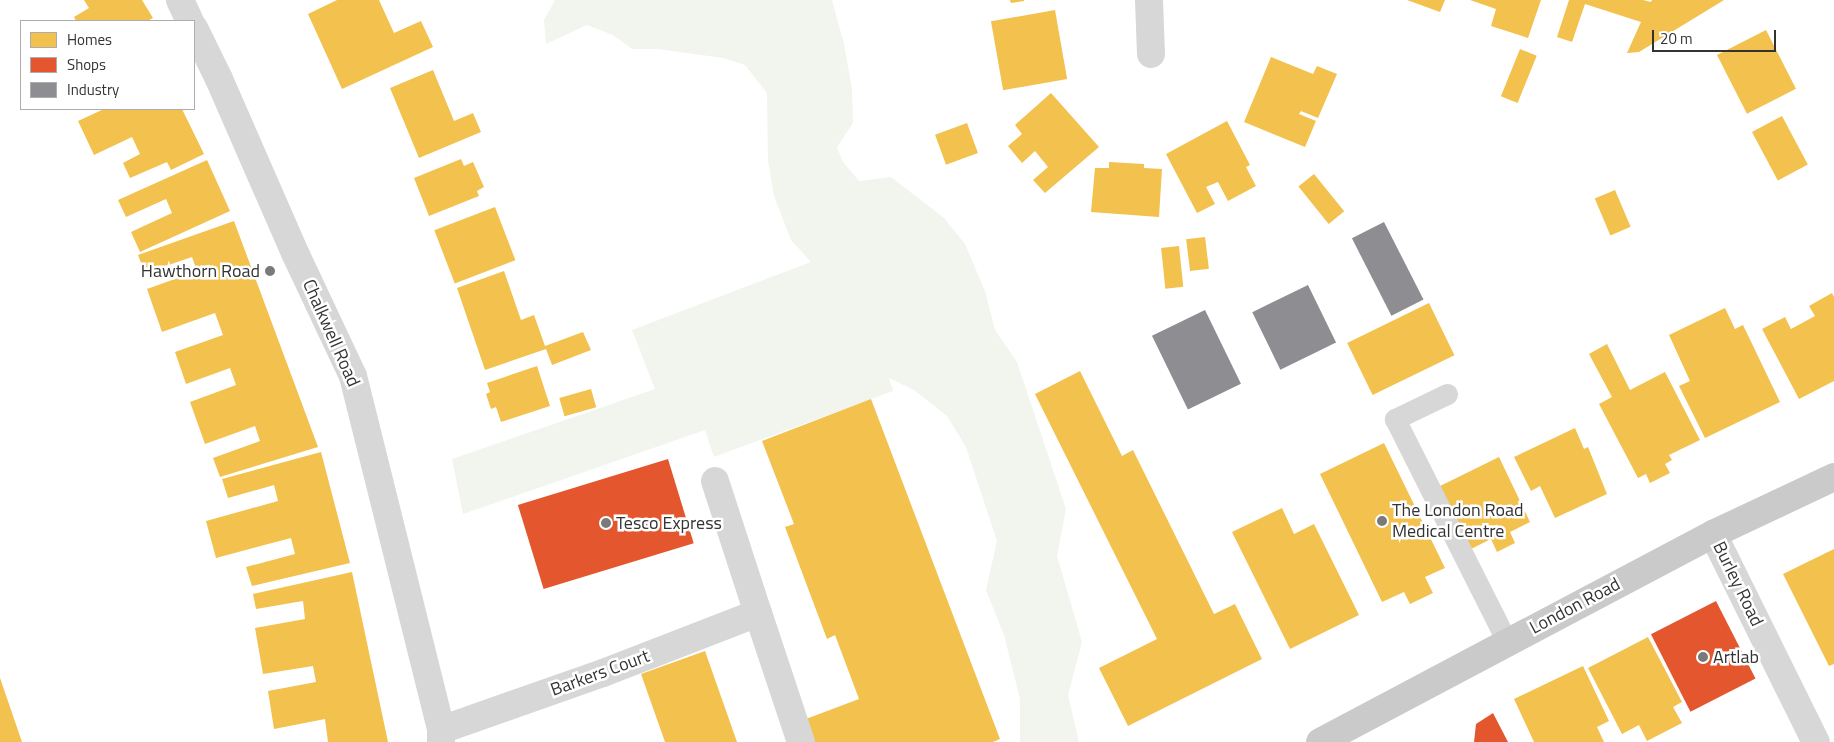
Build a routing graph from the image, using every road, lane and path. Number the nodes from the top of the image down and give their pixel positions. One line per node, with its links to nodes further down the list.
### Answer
1 (180, 0): 3 (street)
2 (1149, 0): 5 (street)
3 (190, 20)
4 (195, 30): 12 (street, Chalkwell Road)
5 (1151, 54)
6 (1447, 394): 11 (lane)
7 (1834, 477): 9 (main road, London Road)
8 (715, 481): 10 (street)
9 (1713, 534): 11 (main road, London Road); 15 (street, Burley Road)
10 (758, 613): 12 (street, Barkers Court); 13 (street)
11 (1507, 642): 14 (main road, London Road)
12 (441, 736)
13 (801, 742)
14 (1320, 742)
15 (1816, 742)

